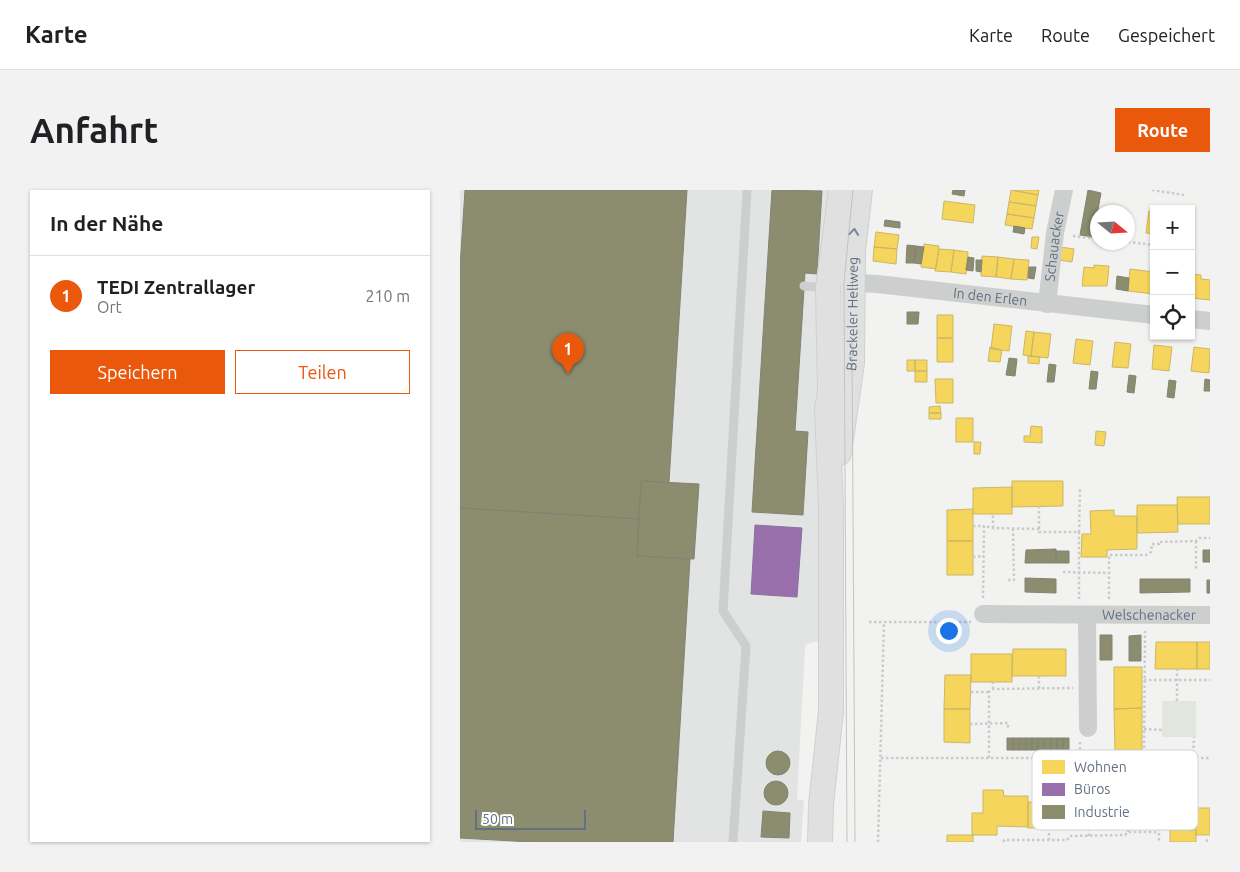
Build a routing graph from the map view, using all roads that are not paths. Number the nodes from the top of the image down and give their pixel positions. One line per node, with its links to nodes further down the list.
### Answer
1 (747, 190): 20 (lane)
2 (841, 190): 7 (main road, Brackeler Hellweg)
3 (860, 190): 5 (main road, Brackeler Hellweg, one-way to 3)
4 (1064, 190): 8 (street, Schauacker)
5 (852, 282): 7 (street, In den Erlen); 8 (street, In den Erlen); 13 (main road, Brackeler Hellweg)
6 (804, 286): 7 (lane)
7 (828, 288): 12 (main road, Brackeler Hellweg)
8 (1047, 304): 9 (street, In den Erlen)
9 (1150, 315)
10 (1195, 319): 11 (street)
11 (1210, 321)
12 (830, 392): 13 (main road, Brackeler Hellweg); 14 (main road, Brackeler Hellweg)
13 (841, 438): 14 (main road, Brackeler Hellweg)
14 (831, 507): 18 (main road, Brackeler Hellweg)
15 (983, 614): 17 (street, Welschenacker)
16 (1210, 615): 17 (street, Welschenacker)
17 (1083, 616): 19 (street, Welschenacker)
18 (831, 710): 21 (main road, Brackeler Hellweg); 22 (main road, Brackeler Hellweg)
19 (1084, 733)
20 (733, 842)
21 (820, 842)
22 (835, 842)

